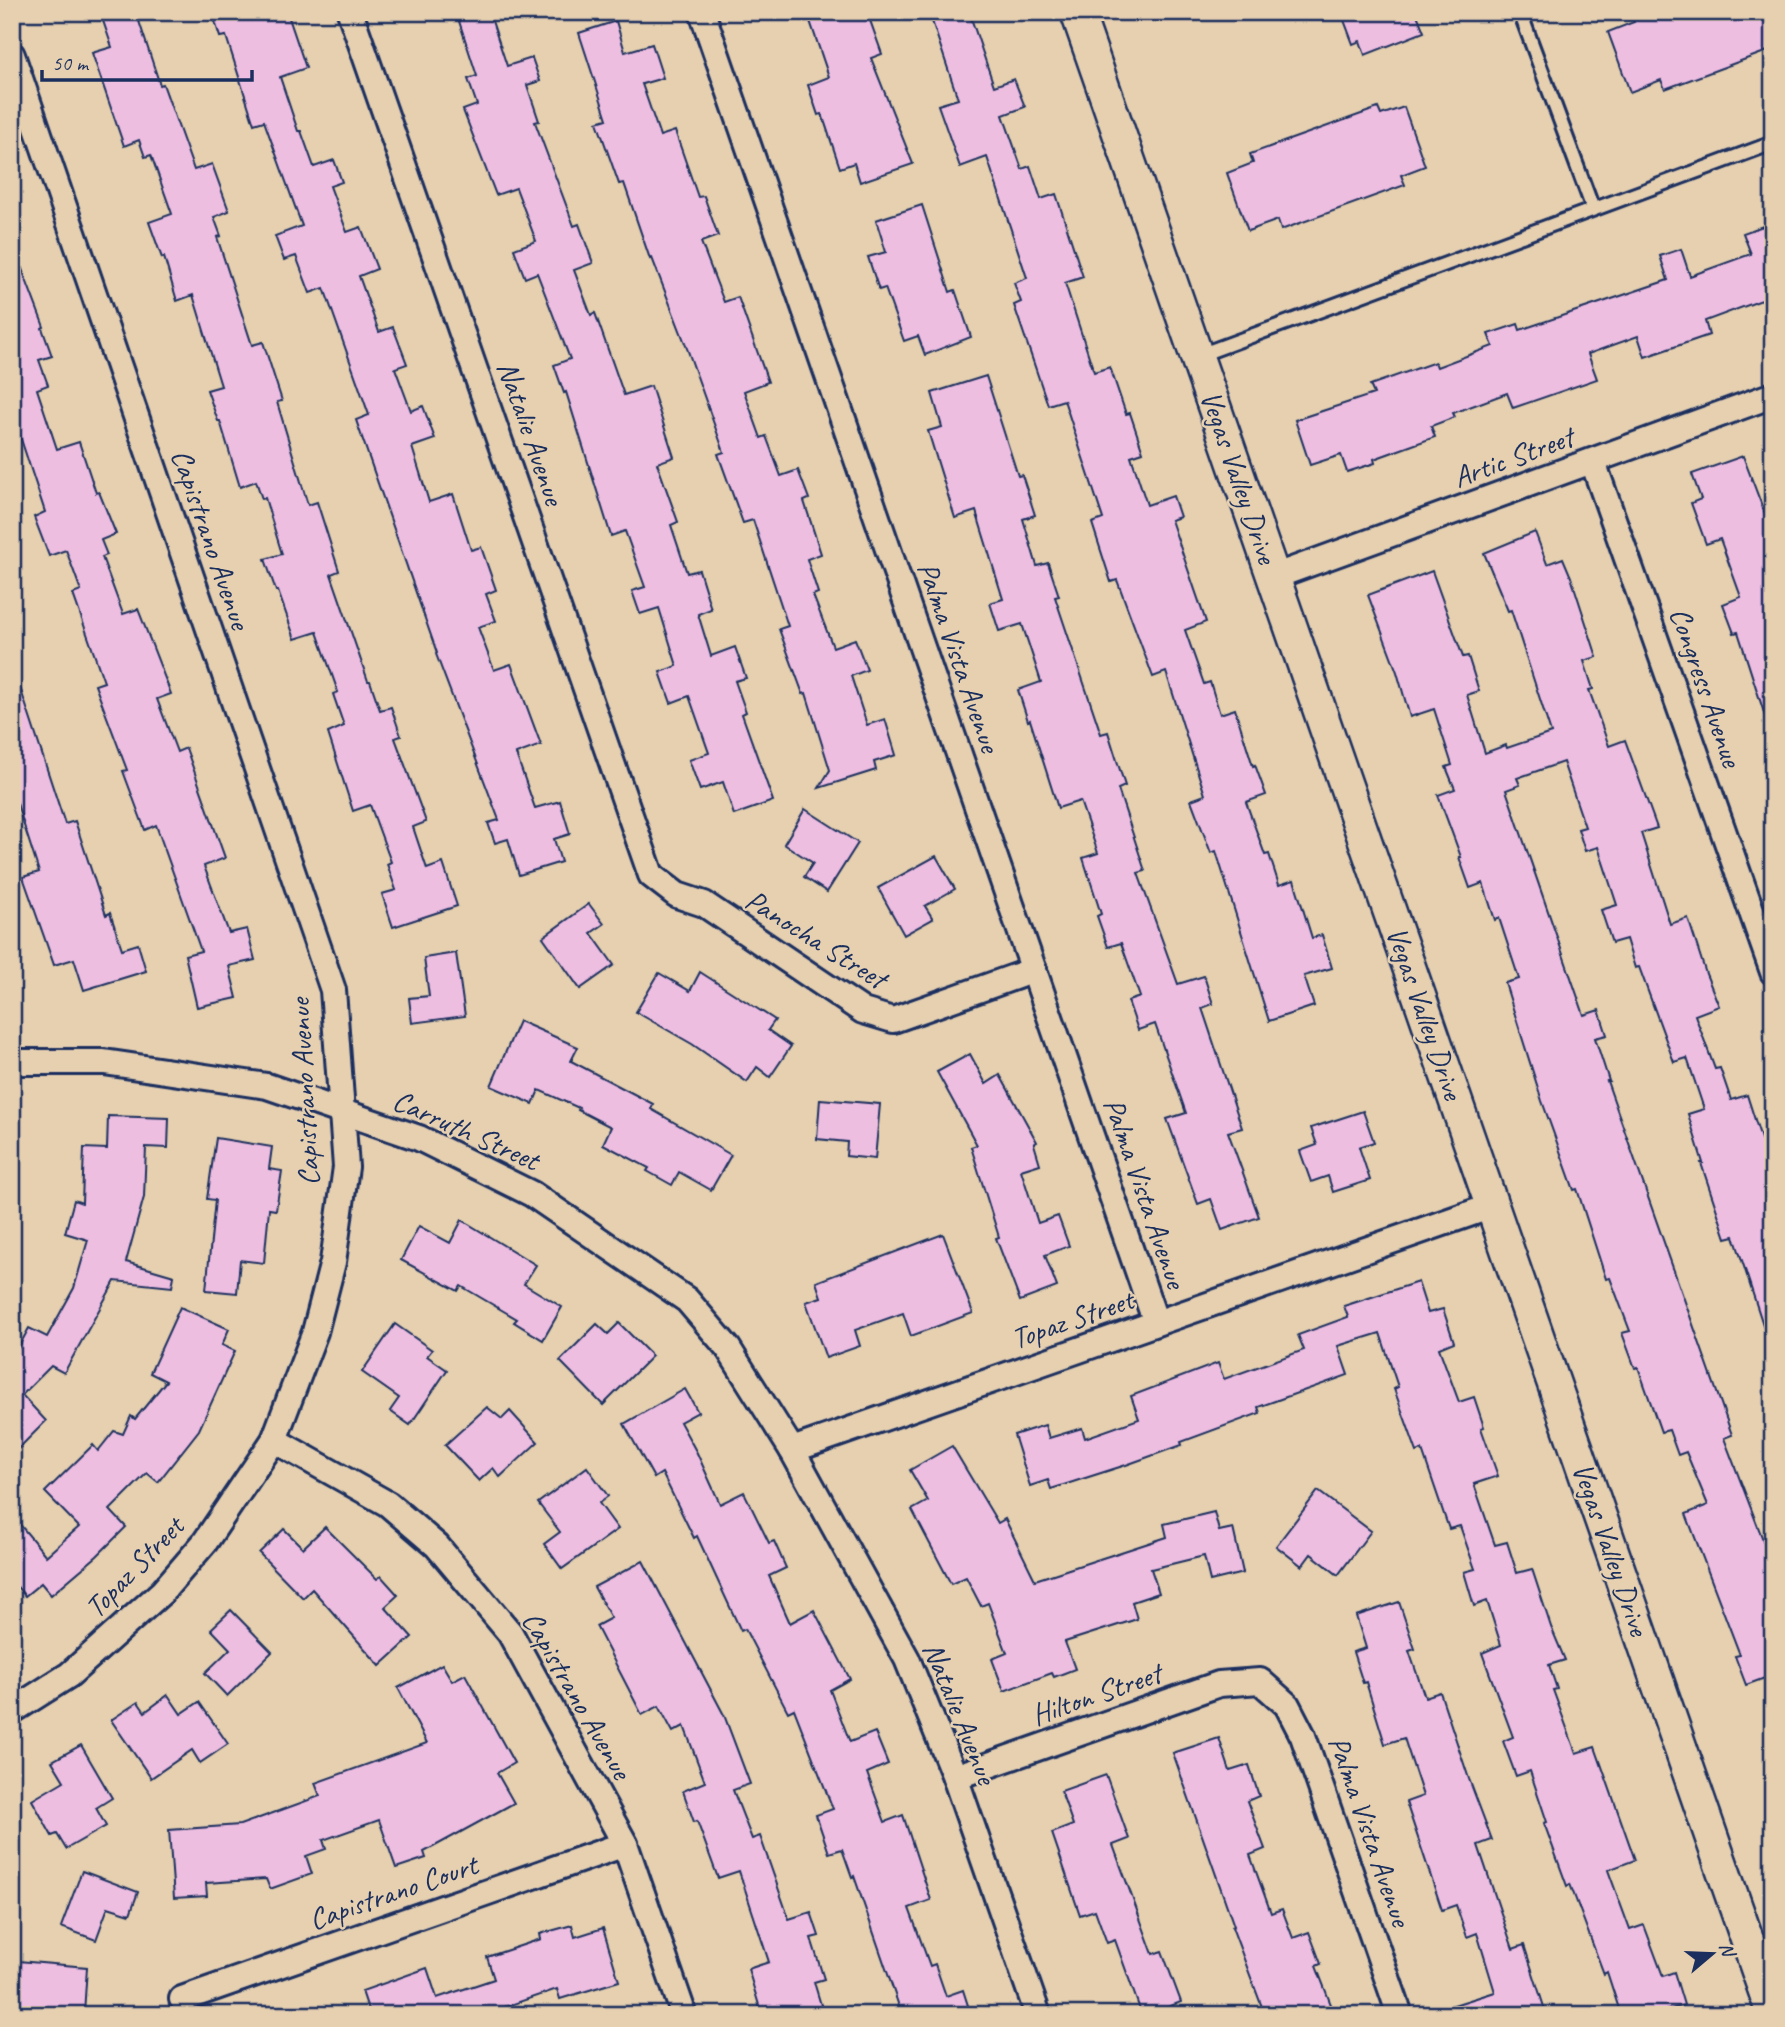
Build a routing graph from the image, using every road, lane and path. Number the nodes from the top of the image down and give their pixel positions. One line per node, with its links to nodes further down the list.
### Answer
1 (350, 12): 12 (street, Natalie Avenue)
2 (702, 12): 13 (street, Palma Vista Avenue)
3 (1077, 12): 8 (street, Vegas Valley Drive)
4 (1520, 12): 7 (lane)
5 (12, 55): 16 (street, Capistrano Avenue)
6 (1773, 143): 7 (lane)
7 (1593, 209): 8 (lane)
8 (1197, 356): 11 (street, Vegas Valley Drive)
9 (1773, 396): 10 (street, Artic Street)
10 (1593, 462): 11 (street, Artic Street); 14 (street, Congress Avenue)
11 (1273, 577): 17 (street, Vegas Valley Drive)
12 (651, 874): 13 (street, Panocha Street)
13 (1034, 970): 18 (street, Palma Vista Avenue)
14 (1773, 972)
15 (12, 1062): 16 (street, Carruth Street)
16 (342, 1111): 19 (street, Capistrano Avenue); 20 (street, Carruth Street)
17 (1492, 1206): 18 (street, Topaz Street); 26 (street, Vegas Valley Drive)
18 (1156, 1323): 20 (street, Topaz Street)
19 (274, 1440): 22 (street, Topaz Street); 24 (street, Capistrano Avenue)
20 (792, 1450): 23 (street, Natalie Avenue)
21 (1259, 1681): 23 (street, Hilton Street); 29 (street, Palma Vista Avenue)
22 (12, 1711)
23 (954, 1777): 28 (street, Natalie Avenue)
24 (625, 1844): 25 (street, Capistrano Court); 27 (street, Capistrano Avenue)
25 (182, 1999)
26 (1773, 2014)
27 (684, 2015)
28 (1038, 2015)
29 (1400, 2015)

